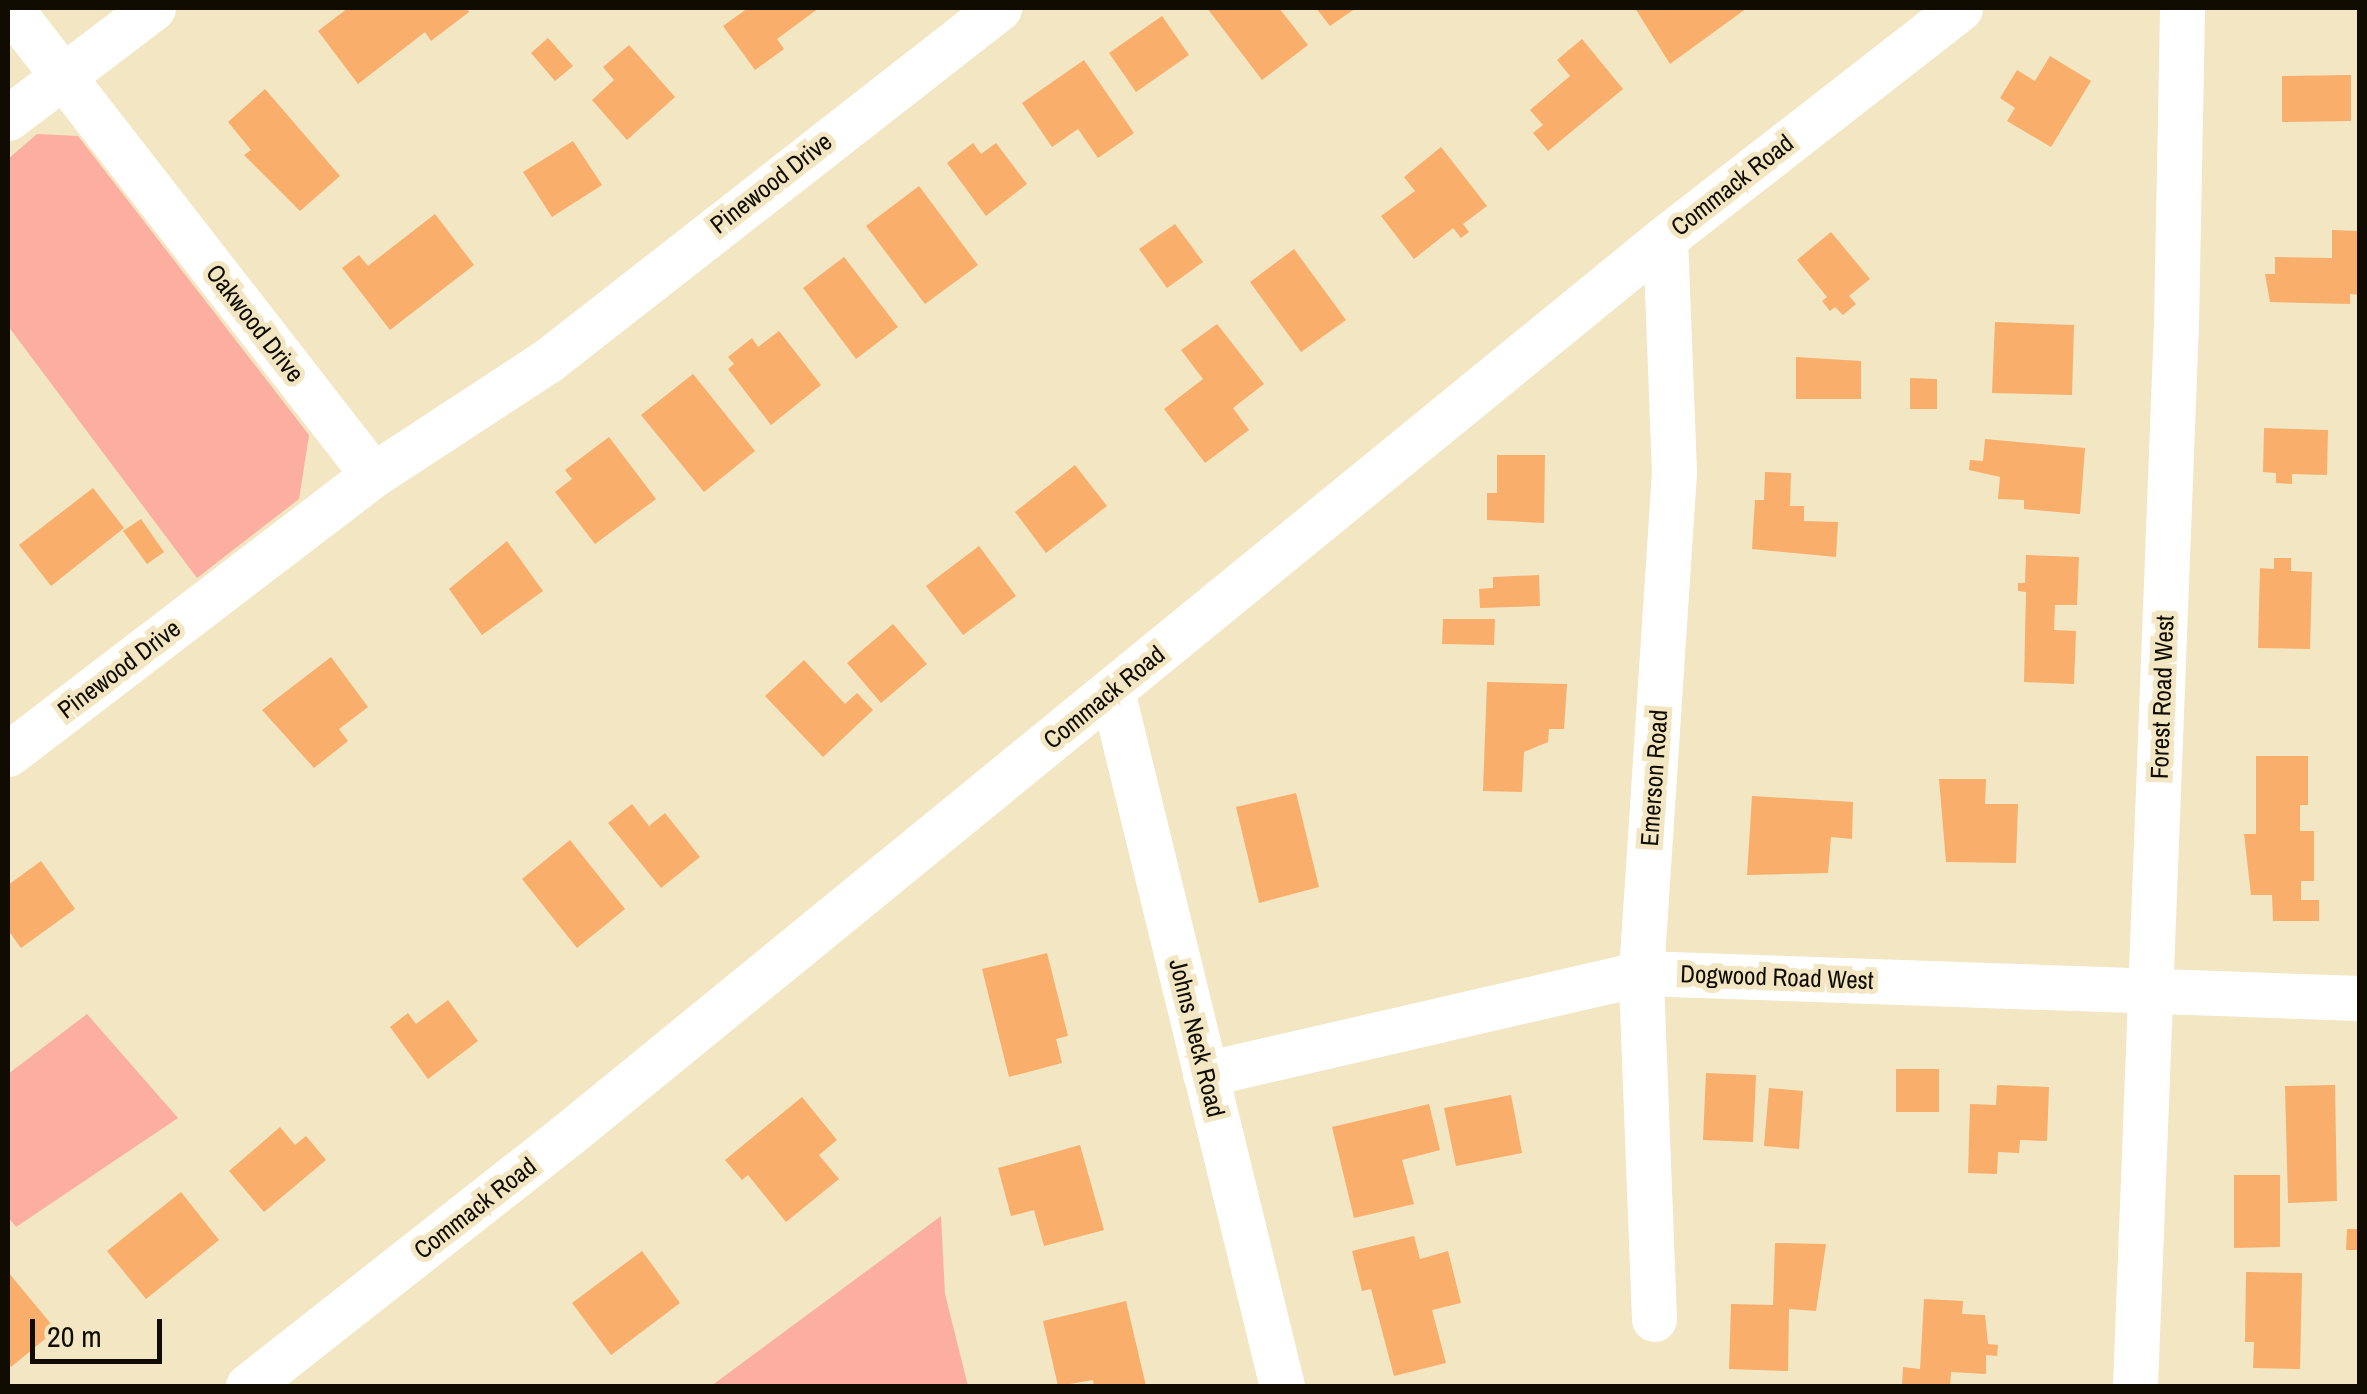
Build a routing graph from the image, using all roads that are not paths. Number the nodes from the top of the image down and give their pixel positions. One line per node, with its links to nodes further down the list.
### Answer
1 (10, 8): 6 (street, Oakwood Drive)
2 (152, 8): 6 (street)
3 (999, 8): 9 (street, Pinewood Drive)
4 (1960, 8): 8 (street, Commack Road)
5 (2182, 8): 13 (street, Forest Road West)
6 (64, 75): 7 (street); 9 (street, Oakwood Drive)
7 (8, 118)
8 (1665, 238): 10 (street, Commack Road); 12 (street, Emerson Road)
9 (373, 476): 11 (street, Pinewood Drive)
10 (1112, 690): 15 (street, Johns Neck Road); 17 (street, Commack Road)
11 (8, 754)
12 (1641, 973): 13 (street, Dogwood Road West); 15 (street, Dogwood Road West); 16 (street, Emerson Road)
13 (2151, 989): 14 (street, Dogwood Road West); 19 (street, Forest Road West)
14 (2360, 998)
15 (1206, 1074): 18 (street, Johns Neck Road)
16 (1654, 1319)
17 (248, 1386)
18 (1282, 1386)
19 (2135, 1386)

